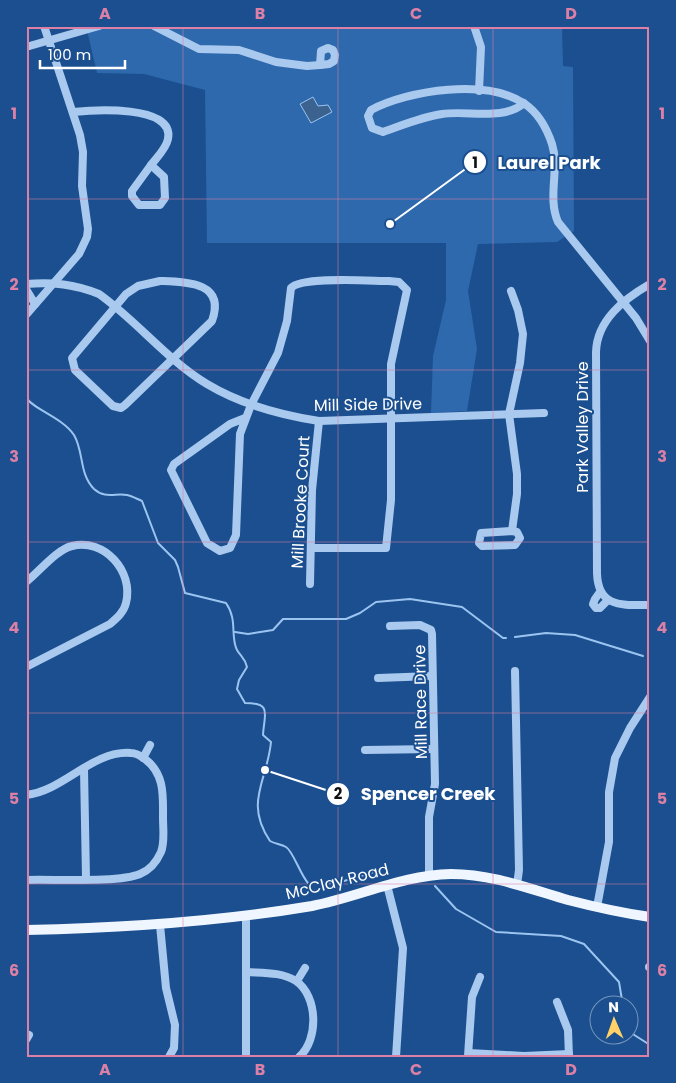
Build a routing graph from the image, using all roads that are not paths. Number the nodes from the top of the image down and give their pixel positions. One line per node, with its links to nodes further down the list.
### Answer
1 (44, 26): 5 (street)
2 (99, 26): 5 (street)
3 (154, 26): 7 (street)
4 (474, 26): 8 (street)
5 (48, 41): 6 (street); 10 (street)
6 (26, 48)
7 (320, 65)
8 (479, 91): 9 (street); 9 (street)
9 (524, 103): 17 (street)
10 (73, 112): 11 (street); 12 (street)
11 (151, 165): 11 (street)
12 (55, 282): 13 (street, Mill Side Drive); 18 (street); 19 (street, Mill Side Drive)
13 (26, 284)
14 (650, 284): 17 (street, Park Valley Drive)
15 (26, 290): 18 (street)
16 (511, 291): 25 (street)
17 (624, 303): 21 (street); 33 (street, Park Valley Drive)
18 (35, 304): 20 (street)
19 (115, 305): 22 (street, Mill Side Drive); 22 (street); 22 (street)
20 (26, 315)
21 (650, 341)
22 (174, 358): 23 (street, Mill Side Drive)
23 (250, 405): 26 (street); 27 (street); 28 (street, Mill Side Drive)
24 (544, 413): 25 (street, Mill Side Drive)
25 (509, 414): 27 (street, Mill Side Drive); 29 (street)
26 (245, 418): 26 (street)
27 (391, 418): 28 (street, Mill Side Drive); 30 (street)
28 (319, 421): 30 (street, Mill Brooke Court)
29 (512, 531): 29 (street)
30 (310, 548): 32 (street, Mill Brooke Court)
31 (26, 582): 37 (street)
32 (310, 584)
33 (600, 592): 34 (street); 34 (street, Park Valley Drive)
34 (608, 600): 35 (street, Park Valley Drive)
35 (650, 605)
36 (390, 626): 39 (street, Mill Race Drive)
37 (26, 667)
38 (515, 671): 52 (street)
39 (432, 676): 40 (street); 43 (street, Mill Race Drive)
40 (378, 678)
41 (650, 697): 53 (street)
42 (150, 745): 45 (street)
43 (434, 749): 44 (street); 48 (street, Mill Race Drive)
44 (365, 750)
45 (143, 758): 46 (street); 49 (street)
46 (84, 768): 47 (street); 49 (street)
47 (26, 795)
48 (429, 876): 51 (main road, McClay Road); 52 (main road, McClay Road)
49 (86, 878): 50 (street)
50 (26, 880)
51 (386, 884): 54 (main road, McClay Road); 68 (street)
52 (517, 885): 53 (main road, McClay Road)
53 (597, 907): 55 (main road, McClay Road)
54 (246, 915): 56 (main road, McClay Road); 59 (street)
55 (650, 917)
56 (160, 924): 57 (main road, McClay Road); 65 (street)
57 (26, 930)
58 (305, 968): 61 (street)
59 (247, 972): 61 (street); 66 (street)
60 (480, 977): 63 (street)
61 (296, 981): 67 (street)
62 (557, 1002): 64 (street)
63 (468, 1055): 64 (street)
64 (569, 1055)
65 (169, 1057)
66 (246, 1057)
67 (299, 1057)
68 (396, 1057)

